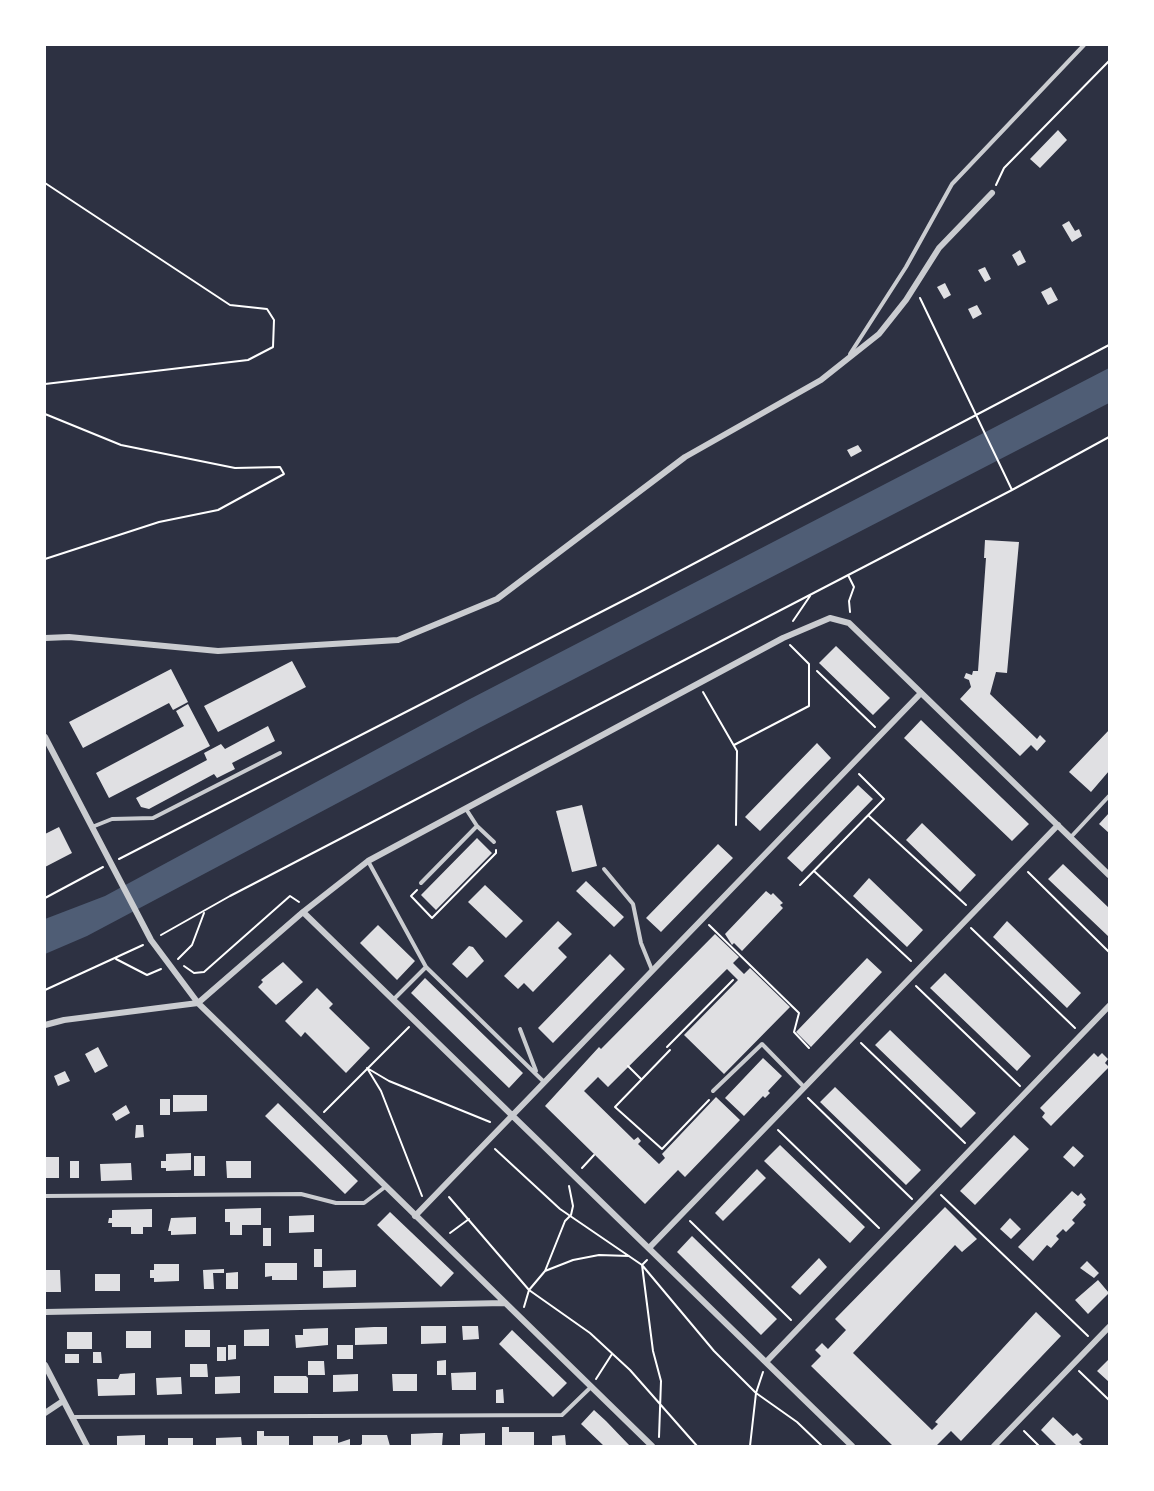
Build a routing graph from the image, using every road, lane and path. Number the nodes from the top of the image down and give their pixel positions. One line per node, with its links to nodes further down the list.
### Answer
1 (1084, 45): 7 (lane)
2 (1109, 61): 4 (path)
3 (45, 183): 8 (path)
4 (992, 193): 5 (street)
5 (914, 285): 7 (street); 10 (path)
6 (1109, 345): 10 (path)
7 (848, 358): 17 (street)
8 (45, 384)
9 (45, 414): 13 (path)
10 (975, 416): 12 (path); 37 (path)
11 (1109, 437): 12 (path)
12 (1012, 490): 14 (path)
13 (45, 559)
14 (848, 575): 15 (path); 16 (path)
15 (811, 594): 18 (path); 47 (path)
16 (849, 623): 18 (street); 21 (street)
17 (45, 638)
18 (783, 639): 20 (street); 24 (path)
19 (817, 671): 22 (path)
20 (698, 684): 24 (path); 28 (street)
21 (921, 693): 22 (street); 31 (street)
22 (881, 734): 58 (street)
23 (45, 737): 33 (street)
24 (734, 746): 30 (path)
25 (280, 753): 33 (lane)
26 (856, 770): 29 (path)
27 (1109, 796): 34 (lane)
28 (466, 809): 32 (lane); 36 (street)
29 (869, 816): 40 (path); 49 (path)
30 (736, 825)
31 (1058, 825): 34 (street); 38 (street)
32 (477, 826): 35 (lane); 42 (lane)
33 (92, 827): 37 (street)
34 (1070, 837): 41 (street)
35 (494, 842): 44 (path)
36 (368, 861): 48 (street); 55 (lane)
37 (111, 864): 45 (path); 52 (street)
38 (1020, 864): 49 (street); 53 (path)
39 (604, 868): 58 (lane)
40 (814, 871): 43 (path); 57 (path)
41 (1109, 875)
42 (421, 883)
43 (800, 885)
44 (411, 896)
45 (45, 898)
46 (299, 902): 47 (path)
47 (204, 911): 52 (path)
48 (303, 912): 62 (street); 63 (street)
49 (974, 912): 50 (street)
50 (964, 922): 57 (street); 68 (path)
51 (708, 924): 71 (path)
52 (151, 940): 54 (path); 63 (street)
53 (1109, 952)
54 (115, 958): 56 (path); 61 (path)
55 (426, 967): 62 (lane); 75 (lane)
56 (161, 969)
57 (919, 969): 59 (street)
58 (652, 970): 77 (street)
59 (909, 979): 69 (street); 79 (path)
60 (733, 980): 70 (path)
61 (45, 990)
62 (394, 999): 65 (street)
63 (198, 1003): 66 (street); 90 (street)
64 (1109, 1006): 68 (street)
65 (416, 1021): 74 (path); 82 (street)
66 (45, 1025)
67 (520, 1029): 75 (lane)
68 (1082, 1035): 79 (street)
69 (854, 1036): 78 (street); 86 (path)
70 (667, 1047)
71 (809, 1048)
72 (670, 1050): 76 (path)
73 (628, 1066): 76 (path)
74 (367, 1068): 81 (path); 84 (path); 94 (path)
75 (537, 1075): 77 (lane)
76 (642, 1080): 80 (path)
77 (543, 1081): 82 (street)
78 (802, 1089): 80 (lane); 83 (street); 95 (path)
79 (1026, 1092): 86 (street)
80 (714, 1093)
81 (324, 1112)
82 (512, 1114): 84 (street); 102 (street)
83 (770, 1122): 96 (street); 101 (path)
84 (500, 1126): 85 (street)
85 (486, 1140): 92 (street); 97 (path)
86 (972, 1149): 91 (street)
87 (594, 1155): 88 (path)
88 (580, 1171)
89 (570, 1181): 97 (path)
90 (386, 1186): 93 (lane); 98 (street)
91 (934, 1188): 95 (street); 112 (path)
92 (440, 1189): 94 (street); 99 (path)
93 (45, 1196)
94 (427, 1203): 98 (street)
95 (918, 1205): 101 (street)
96 (683, 1213): 102 (street); 111 (path)
97 (572, 1215): 103 (path); 105 (path)
98 (415, 1216): 107 (street)
99 (469, 1219): 100 (path); 106 (path)
100 (448, 1235)
101 (888, 1236): 111 (street)
102 (652, 1250): 104 (path); 114 (street)
103 (632, 1256): 104 (path); 105 (path)
104 (642, 1265): 118 (path); 121 (path)
105 (545, 1271): 106 (path)
106 (529, 1290): 108 (path); 113 (path)
107 (505, 1303): 109 (street); 117 (street)
108 (524, 1308)
109 (45, 1312)
110 (1109, 1327): 112 (street)
111 (800, 1328): 114 (street)
112 (1095, 1342): 116 (street)
113 (612, 1354): 117 (path); 121 (path)
114 (766, 1362): 118 (path); 131 (street)
115 (45, 1365): 120 (street)
116 (1072, 1365): 119 (path); 124 (street)
117 (592, 1386): 123 (lane); 127 (street)
118 (756, 1393): 129 (path); 130 (path)
119 (1109, 1400)
120 (63, 1401): 122 (street); 123 (street)
121 (662, 1404): 125 (path); 128 (path)
122 (45, 1413)
123 (72, 1417): 126 (street)
124 (1016, 1423): 132 (street); 133 (path)
125 (659, 1440)
126 (87, 1446)
127 (652, 1446)
128 (697, 1446)
129 (750, 1446)
130 (822, 1446)
131 (852, 1446)
132 (994, 1446)
133 (1039, 1446)

